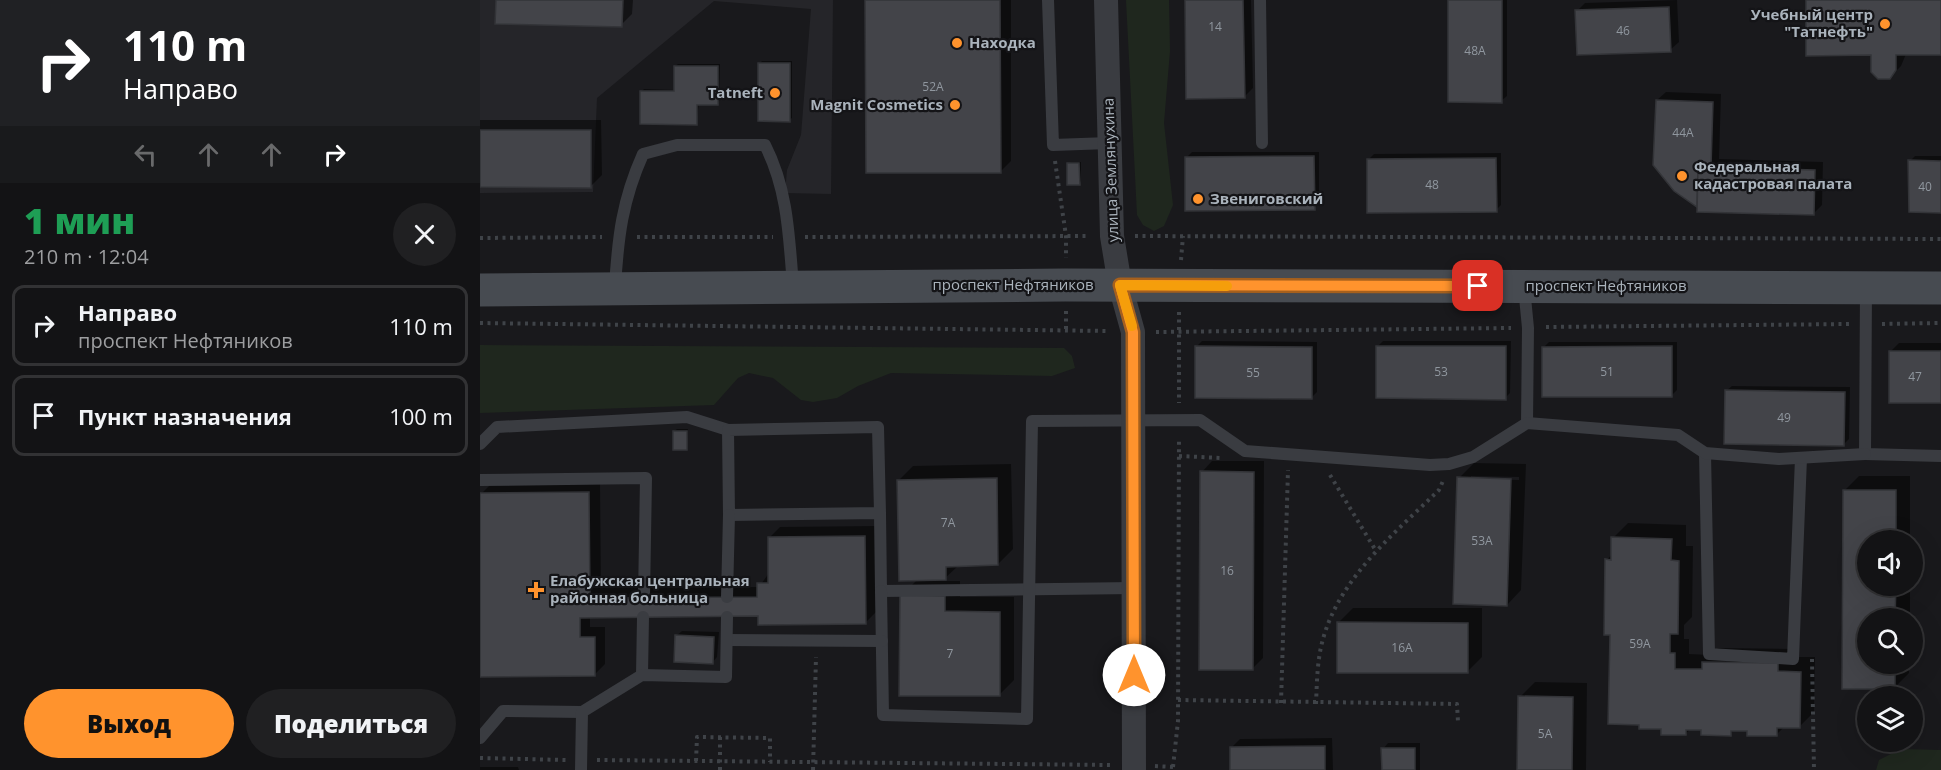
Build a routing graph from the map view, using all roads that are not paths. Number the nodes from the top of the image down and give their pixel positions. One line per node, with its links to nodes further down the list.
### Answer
1 (1048, 0): 5 (lane)
2 (1106, 0): 5 (street, улица Землянухина)
3 (1260, 0): 4 (lane)
4 (1262, 143)
5 (1109, 144): 6 (street, улица Землянухина)
6 (1120, 285): 7 (main road, проспект Нефтяников); 8 (main road, проспект Нефтяников); 13 (street, улица Землянухина)
7 (1524, 286): 9 (main road, проспект Нефтяников); 14 (lane)
8 (794, 287): 11 (main road, проспект Нефтяников); 11 (lane)
9 (1866, 288): 10 (main road, проспект Нефтяников); 18 (lane)
10 (1941, 288)
11 (615, 289): 12 (main road, проспект Нефтяников)
12 (480, 290)
13 (1134, 421): 14 (lane); 24 (street, улица Землянухина); 25 (lane)
14 (1527, 423): 17 (lane)
15 (728, 430): 16 (lane); 22 (lane); 23 (lane)
16 (480, 444)
17 (1705, 453): 20 (lane); 20 (lane)
18 (1864, 454): 19 (lane); 20 (lane)
19 (1941, 456)
20 (1801, 458)
21 (480, 480): 28 (lane)
22 (880, 513): 23 (lane); 26 (lane)
23 (729, 515): 27 (lane)
24 (1134, 588): 25 (lane); 37 (street, улица Землянухина)
25 (1031, 589): 26 (lane); 32 (lane)
26 (881, 591): 32 (lane)
27 (728, 597)
28 (644, 598)
29 (643, 617): 33 (lane)
30 (727, 617): 31 (lane)
31 (727, 640): 32 (lane); 33 (lane)
32 (882, 641)
33 (642, 675): 34 (lane)
34 (582, 712): 35 (lane); 36 (lane)
35 (480, 738)
36 (582, 765)
37 (1134, 768)

